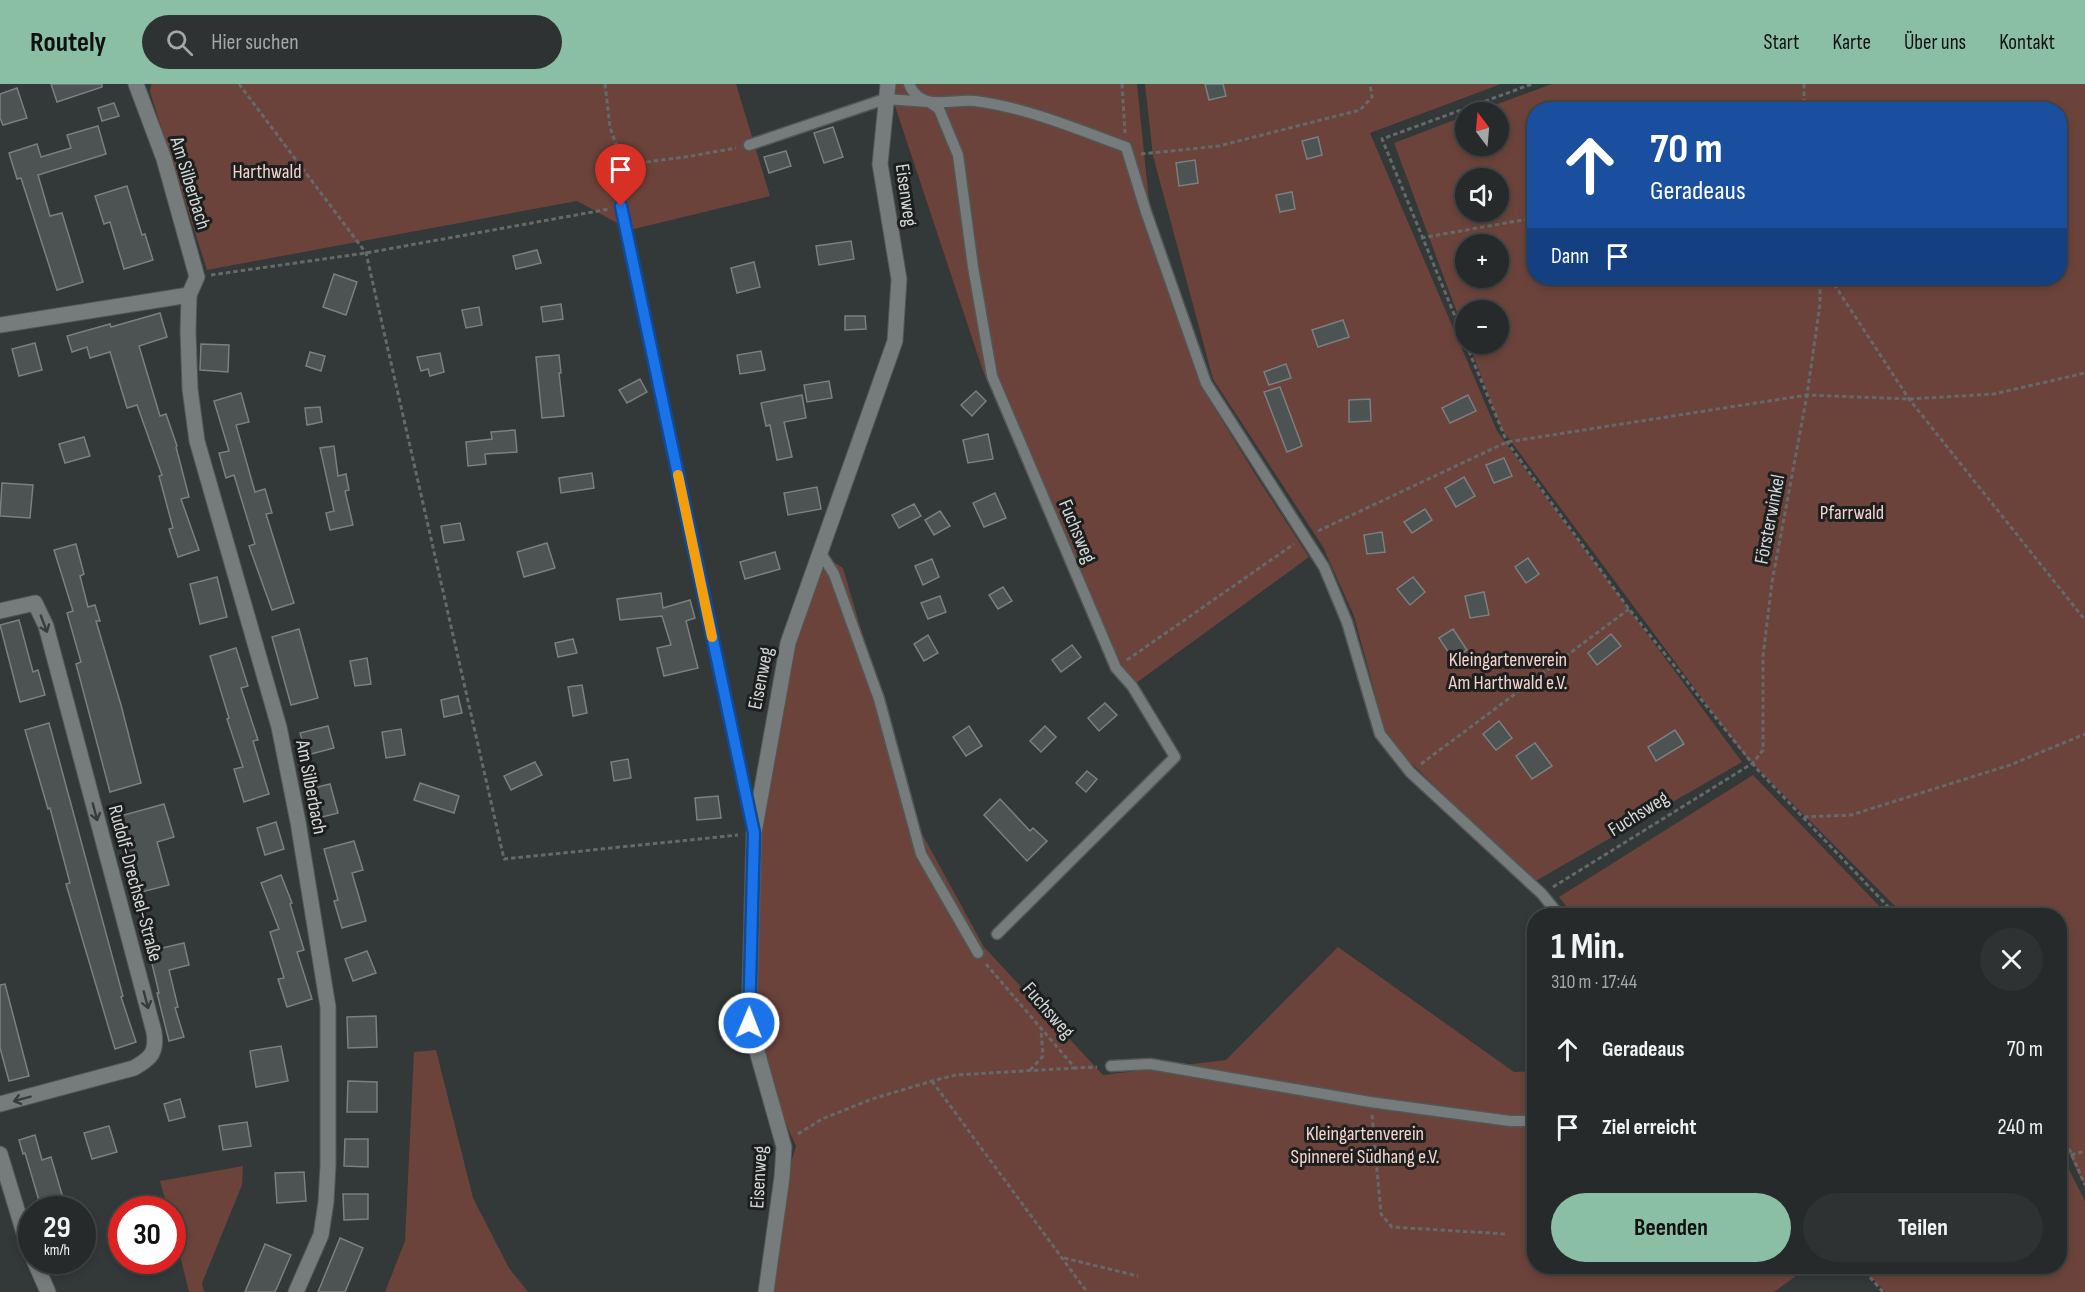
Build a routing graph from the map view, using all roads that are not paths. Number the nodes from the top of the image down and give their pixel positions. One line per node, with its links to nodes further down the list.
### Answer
1 (136, 84): 7 (street, Am Silberbach)
2 (909, 84): 4 (lane)
3 (886, 91): 4 (lane); 5 (lane); 9 (street, Eisenweg)
4 (929, 102): 12 (lane); 13 (lane, Fuchsweg)
5 (749, 145)
6 (621, 206): 11 (lane)
7 (189, 295): 8 (street); 22 (street, Am Silberbach)
8 (0, 326)
9 (820, 552): 11 (street, Eisenweg); 14 (lane)
10 (0, 611): 16 (street, Rudolf-Drechsel-Straße, one-way to 16)
11 (754, 833): 23 (street, Eisenweg)
12 (1553, 908)
13 (997, 934)
14 (978, 952)
15 (1111, 1066): 17 (lane)
16 (0, 1104)
17 (1527, 1121)
18 (0, 1154): 19 (street)
19 (18, 1213)
20 (40, 1274): 21 (street)
21 (48, 1292)
22 (296, 1292)
23 (766, 1292)

